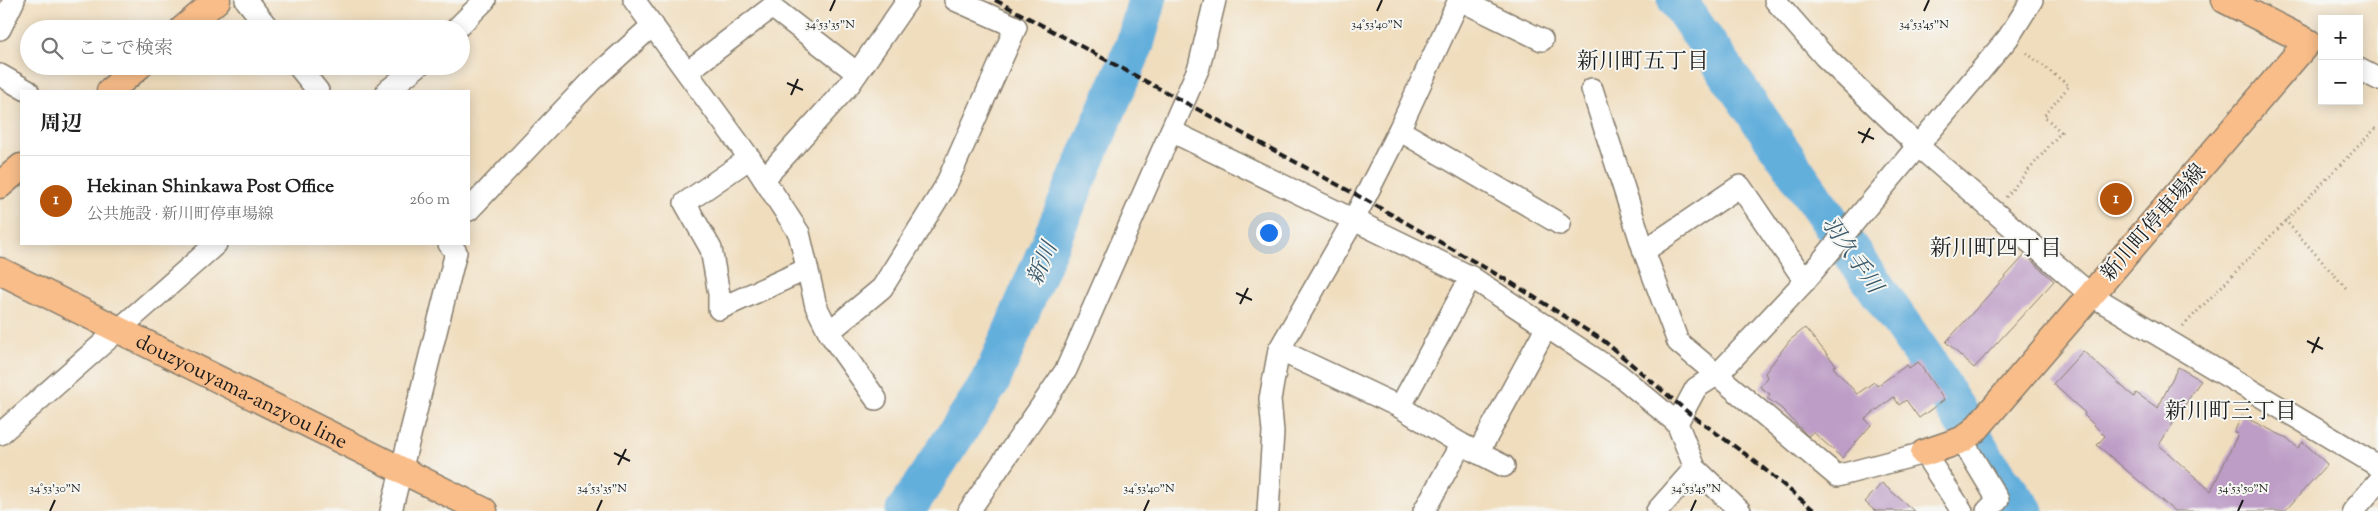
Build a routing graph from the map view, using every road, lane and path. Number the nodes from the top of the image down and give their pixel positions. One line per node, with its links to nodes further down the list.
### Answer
1 (14, 0): 17 (street)
2 (217, 0): 13 (main road)
3 (246, 0): 14 (street)
4 (485, 0): 15 (street)
5 (634, 0): 16 (street)
6 (908, 0): 23 (street)
7 (955, 0): 58 (street)
8 (1215, 0): 36 (street)
9 (1460, 0): 19 (street); 35 (street)
10 (1775, 0): 37 (street)
11 (2032, 0): 18 (street)
12 (2226, 0): 20 (main road, 新川町停車場線)
13 (194, 20)
14 (262, 20)
15 (465, 20)
16 (653, 25): 22 (street); 42 (street)
17 (0, 29)
18 (2008, 38): 37 (street); 43 (path)
19 (1542, 40)
20 (2315, 46): 55 (main road, 新川町停車場線)
21 (2363, 71): 28 (street)
22 (687, 72): 23 (street); 38 (street)
23 (857, 73): 40 (street)
24 (129, 75): 31 (main road)
25 (305, 75): 32 (street)
26 (407, 75): 33 (street)
27 (0, 76): 30 (street)
28 (2378, 79)
29 (1592, 89): 49 (street)
30 (26, 90)
31 (111, 90)
32 (317, 90)
33 (388, 90)
34 (2378, 126): 44 (path)
35 (1399, 130): 45 (street); 46 (street)
36 (1170, 131): 45 (street); 76 (street)
37 (1918, 146): 43 (street); 53 (street)
38 (750, 158): 40 (street); 50 (street)
39 (20, 168): 41 (main road)
40 (764, 179): 50 (street)
41 (0, 185)
42 (470, 209)
43 (1994, 211): 55 (street)
44 (2285, 220): 54 (path); 59 (path)
45 (1353, 221): 52 (street); 60 (street)
46 (1560, 224)
47 (450, 245): 72 (street)
48 (209, 246): 57 (street)
49 (1644, 251): 53 (street); 61 (street)
50 (807, 270): 58 (street)
51 (0, 271): 57 (main road, douzyouyama-anzyou line)
52 (1471, 277): 56 (street); 63 (street)
53 (1805, 281): 61 (street)
54 (2346, 288)
55 (2091, 295): 59 (street); 66 (main road, 新川町停車場線)
56 (1547, 326): 64 (street); 67 (street)
57 (119, 330): 65 (street); 72 (main road, douzyouyama-anzyou line)
58 (829, 332): 62 (street)
59 (2168, 341): 70 (street)
60 (1279, 350): 63 (street); 77 (street)
61 (1718, 374): 64 (street); 68 (street)
62 (876, 399)
63 (1400, 407): 67 (street)
64 (1677, 423): 71 (street)
65 (0, 434)
66 (1962, 440): 68 (main road, 新川町停車場線); 82 (street)
67 (1470, 448): 69 (street); 78 (street)
68 (1924, 453): 81 (street)
69 (1504, 466)
70 (2378, 466)
71 (1695, 468): 79 (street); 80 (street)
72 (402, 469): 74 (street); 75 (main road, douzyouyama-anzyou line)
73 (2378, 482): 83 (street)
74 (391, 511)
75 (484, 511)
76 (969, 511)
77 (1268, 511)
78 (1424, 511)
79 (1657, 511)
80 (1740, 511)
81 (1962, 511)
82 (1987, 511)
83 (2353, 511)

